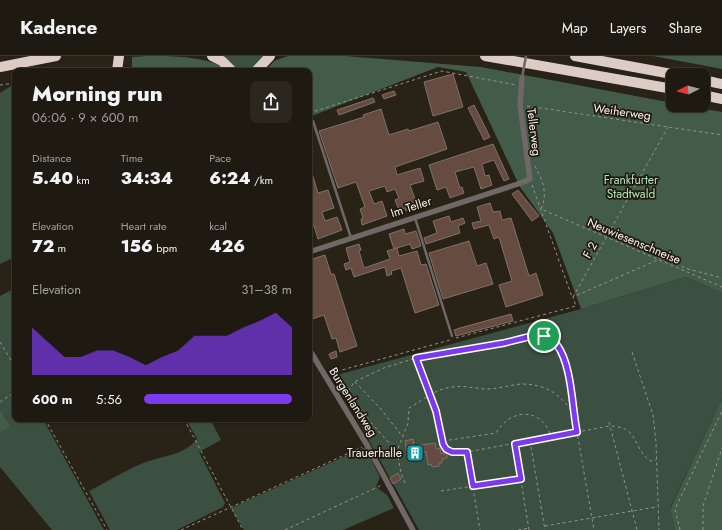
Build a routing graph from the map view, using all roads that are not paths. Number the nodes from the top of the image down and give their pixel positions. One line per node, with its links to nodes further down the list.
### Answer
1 (56, 56): 7 (highway)
2 (212, 56): 8 (highway)
3 (270, 56): 9 (highway)
4 (485, 56): 14 (highway)
5 (526, 56): 11 (lane, bridge)
6 (575, 56): 10 (highway)
7 (0, 67)
8 (229, 68)
9 (259, 68)
10 (666, 73)
11 (522, 78): 18 (street, Tellerweg)
12 (710, 81): 13 (highway)
13 (722, 84)
14 (666, 88)
15 (710, 96): 16 (highway)
16 (722, 99)
17 (313, 121): 20 (lane)
18 (521, 183): 19 (street, Im Teller)
19 (415, 218): 20 (street, Im Teller); 22 (lane)
20 (351, 239): 21 (street, Im Teller)
21 (312, 251)
22 (452, 336)
23 (312, 355): 24 (street, Burgenlandweg)
24 (413, 530)

